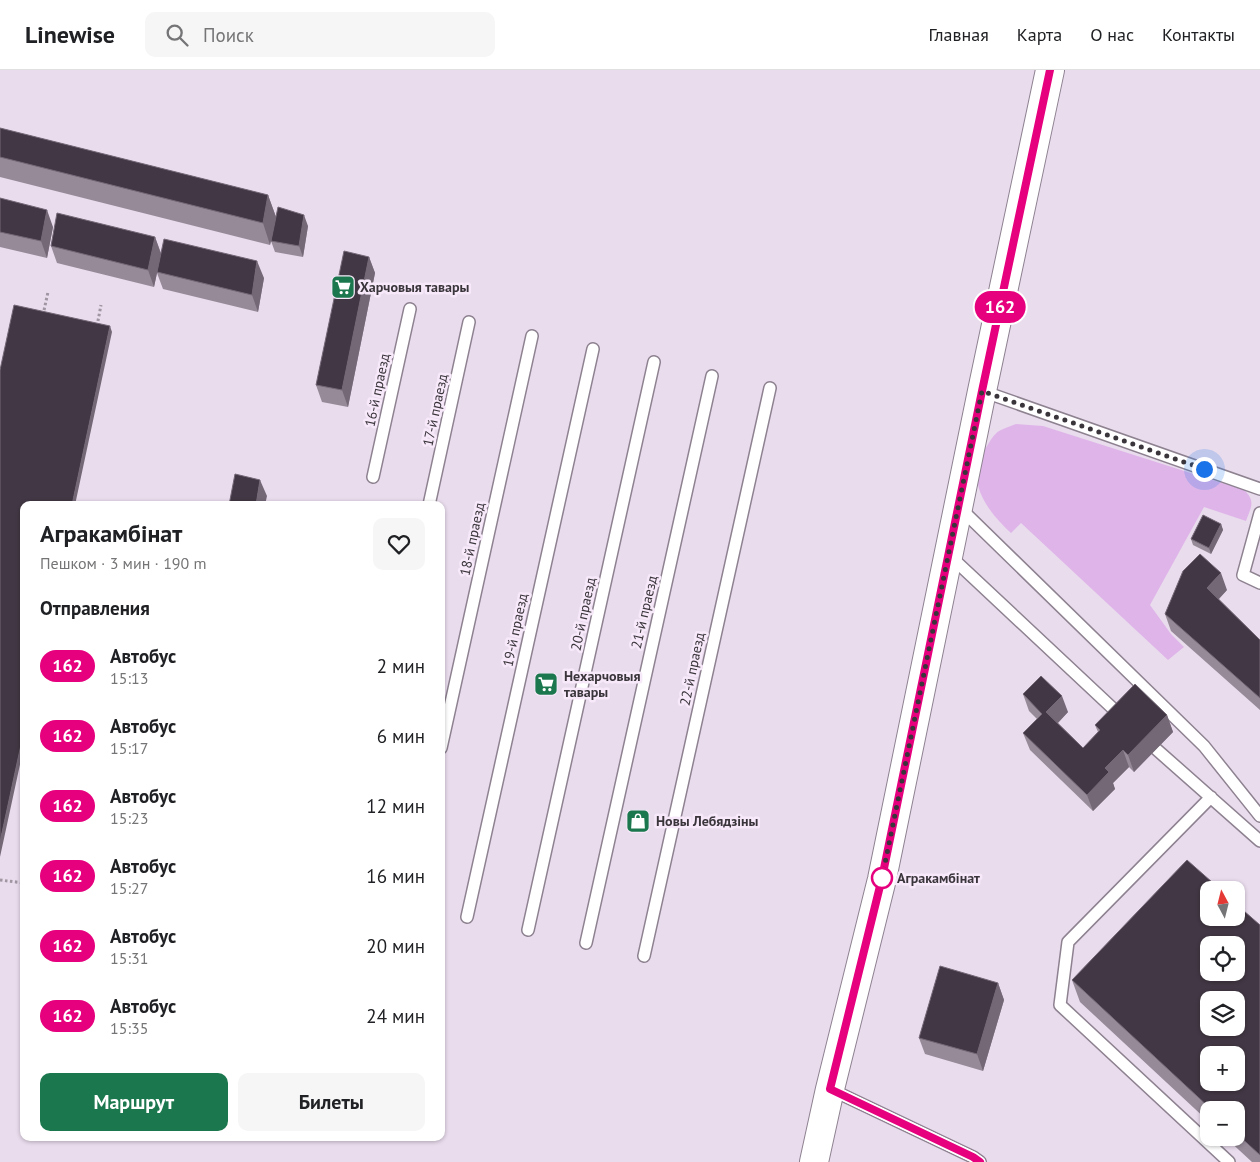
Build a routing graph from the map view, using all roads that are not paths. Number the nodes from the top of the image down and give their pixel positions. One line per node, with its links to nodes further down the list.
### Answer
1 (1050, 70): 9 (street)
2 (410, 309): 10 (lane, 16-й праезд)
3 (469, 322): 12 (lane, 17-й праезд)
4 (532, 336): 18 (lane, 18-й праезд)
5 (593, 349): 23 (lane, 19-й праезд)
6 (654, 362): 24 (lane, 20-й праезд)
7 (712, 376): 25 (lane, 21-й праезд)
8 (770, 388): 26 (lane, 22-й праезд)
9 (982, 391): 11 (lane); 13 (street)
10 (373, 477)
11 (1260, 488)
12 (430, 501)
13 (958, 507): 15 (street); 21 (lane)
14 (1260, 513): 16 (lane)
15 (949, 555): 17 (lane); 27 (street)
16 (1260, 583)
17 (1124, 718)
18 (445, 730)
19 (1156, 749): 20 (lane)
20 (1211, 797): 22 (lane); 30 (lane)
21 (1260, 816)
22 (1260, 841)
23 (467, 917)
24 (528, 930)
25 (586, 943)
26 (644, 956)
27 (830, 1089): 28 (street); 29 (lane)
28 (814, 1162)
29 (980, 1162)
30 (1229, 1162)

